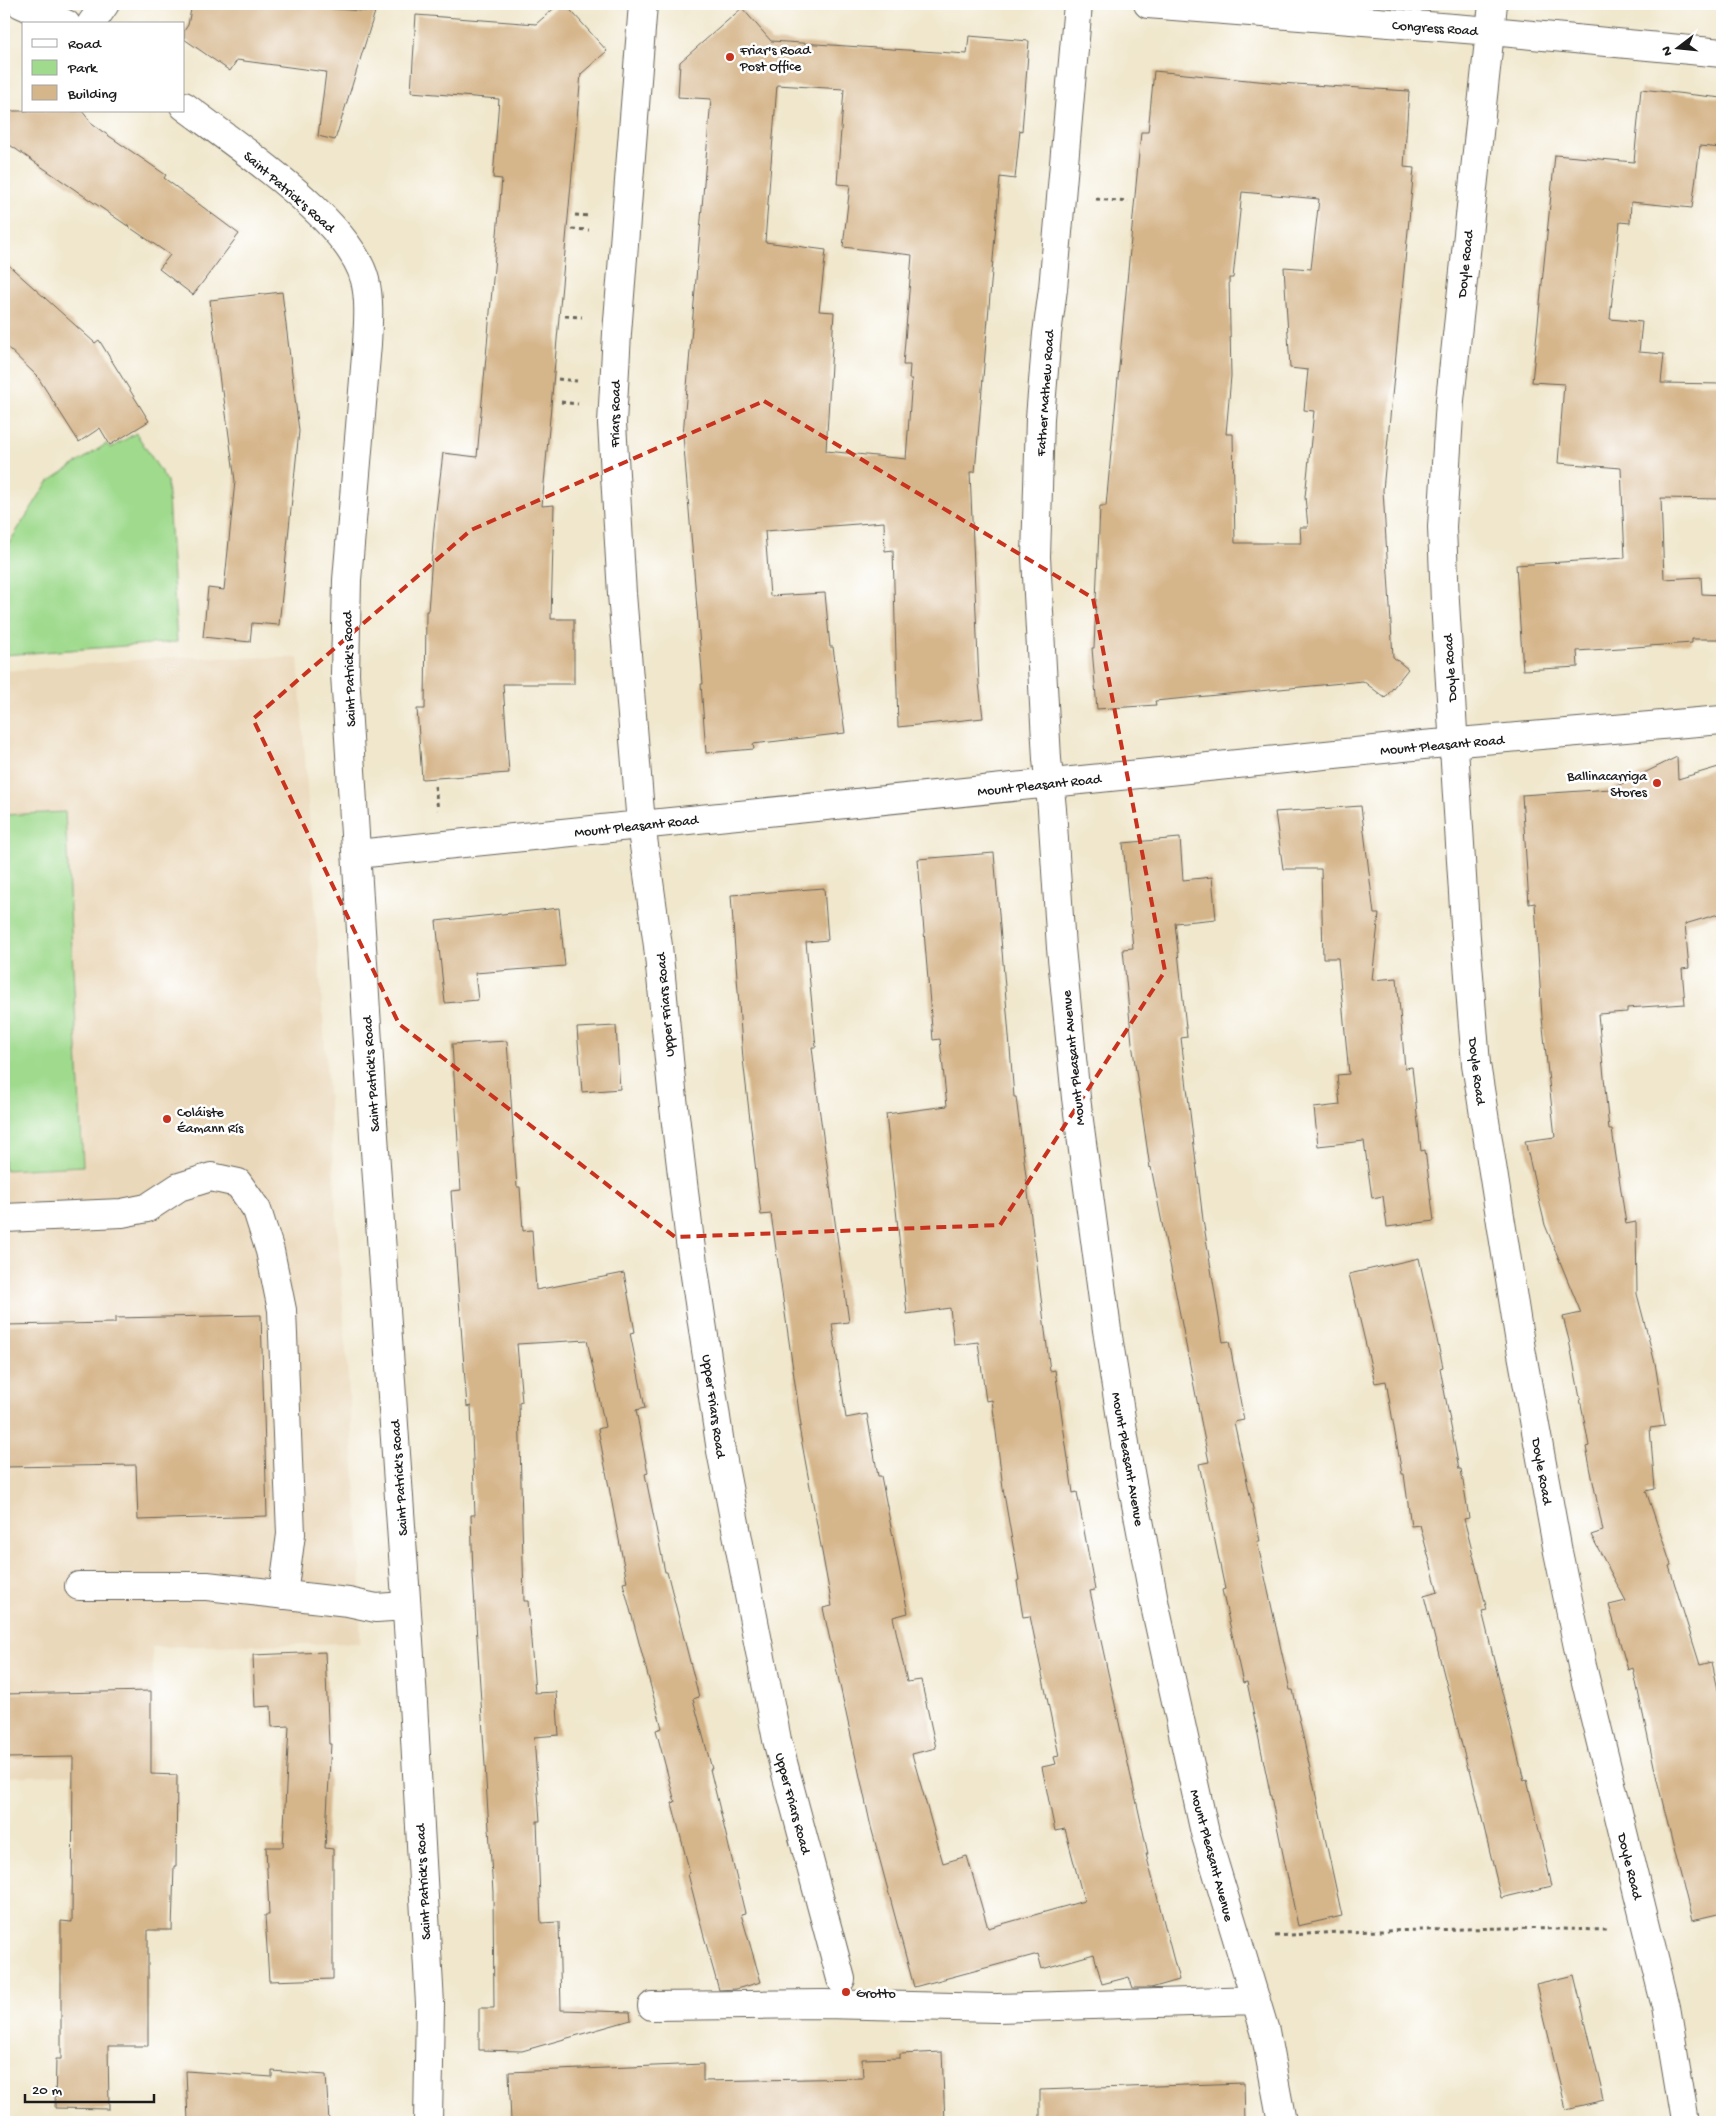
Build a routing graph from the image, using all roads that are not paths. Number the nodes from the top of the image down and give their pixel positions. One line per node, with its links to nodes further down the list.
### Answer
1 (105, 4): 8 (street)
2 (643, 4): 15 (street, Friars Road)
3 (1078, 4): 14 (street, Father Mathew Road)
4 (1148, 4): 9 (street, Congress Road)
5 (1493, 4): 9 (street, Doyle Road)
6 (26, 6): 7 (street)
7 (62, 22)
8 (92, 22)
9 (1491, 31): 10 (street, Congress Road); 13 (street, Doyle Road)
10 (1722, 53)
11 (185, 107): 16 (street, Saint Patrick's Road)
12 (1722, 720): 13 (street, Mount Pleasant Road)
13 (1454, 742): 14 (street, Mount Pleasant Road); 26 (street, Doyle Road)
14 (1049, 783): 15 (street, Mount Pleasant Road); 22 (street, Mount Pleasant Avenue)
15 (641, 824): 16 (street, Mount Pleasant Road); 21 (street, Upper Friars Road)
16 (357, 854): 20 (street, Saint Patrick's Road)
17 (4, 1218): 19 (street)
18 (79, 1586): 19 (street)
19 (283, 1595): 20 (street)
20 (406, 1606): 24 (street, Saint Patrick's Road)
21 (841, 1979)
22 (1256, 2000): 23 (street); 25 (street, Mount Pleasant Avenue)
23 (652, 2006)
24 (428, 2122)
25 (1282, 2122)
26 (1685, 2122)

